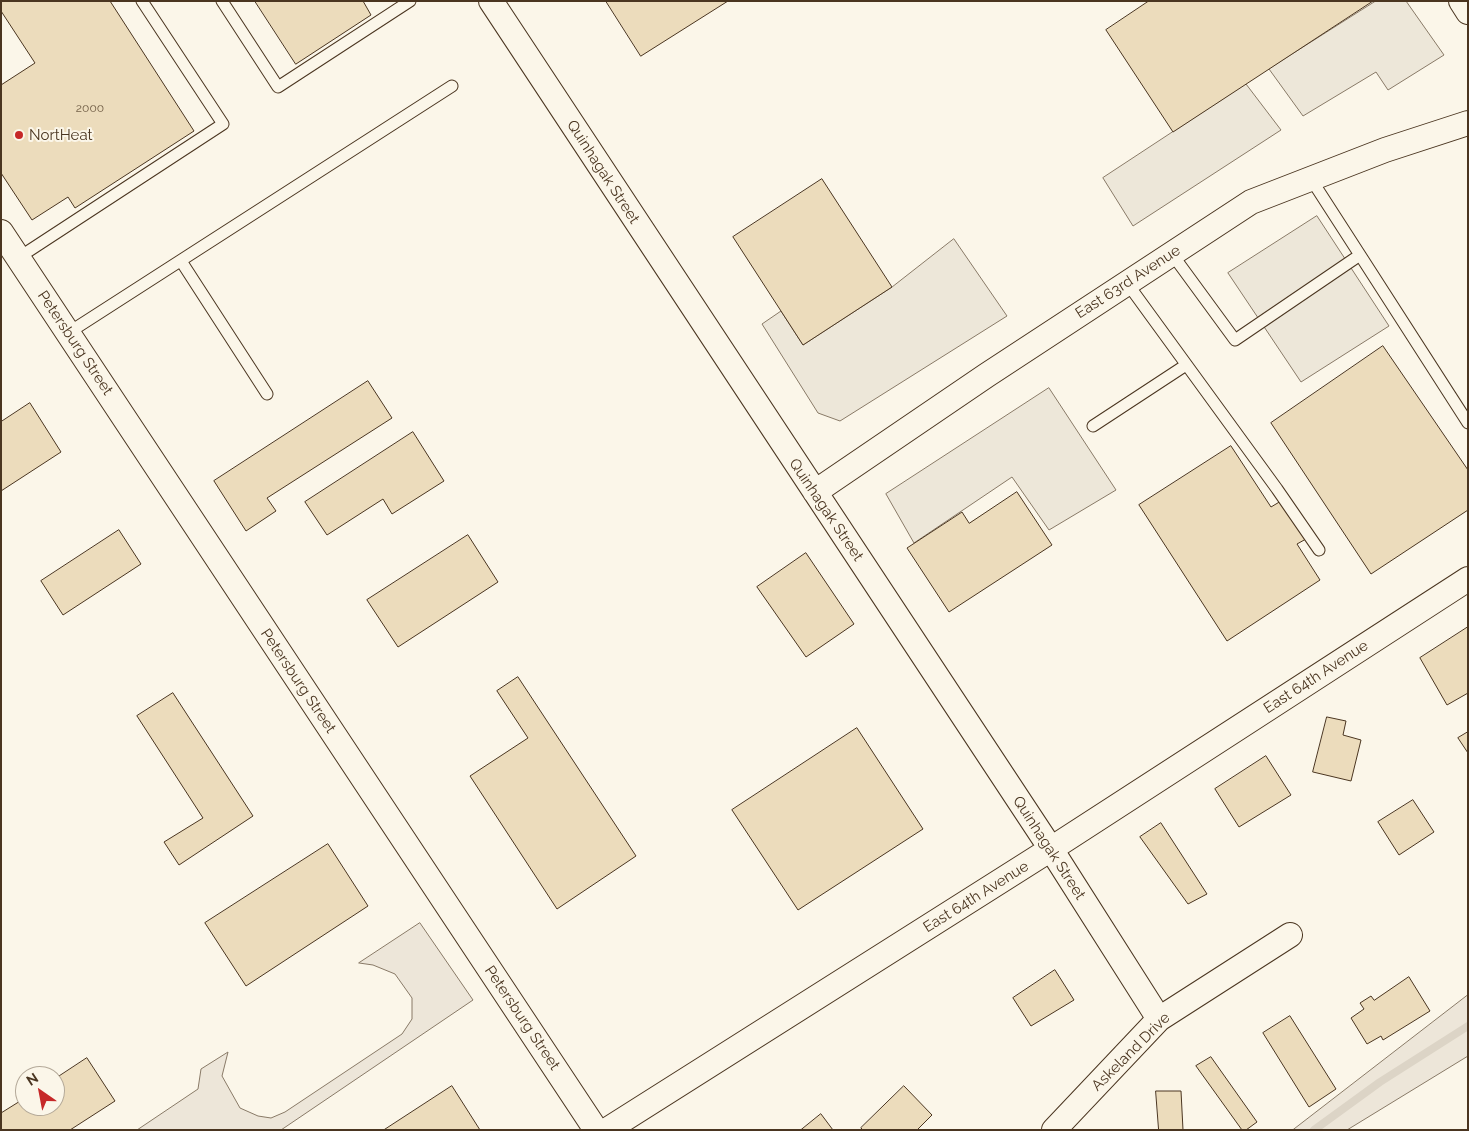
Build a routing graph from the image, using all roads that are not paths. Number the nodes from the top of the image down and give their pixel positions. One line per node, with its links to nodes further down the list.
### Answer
1 (142, 1): 13 (lane)
2 (222, 1): 3 (lane)
3 (410, 1)
4 (491, 1): 21 (street, Quinhagak Street)
5 (1461, 1): 6 (street)
6 (1468, 12)
7 (452, 86): 14 (lane)
8 (1468, 123): 9 (street, East 63rd Avenue)
9 (1311, 178): 11 (street, East 63rd Avenue); 12 (lane)
10 (1, 232): 13 (street, Petersburg Street)
11 (1172, 254): 12 (lane); 15 (street, East 63rd Avenue)
12 (1360, 255): 19 (lane)
13 (18, 258): 16 (street, Petersburg Street)
14 (181, 261): 16 (lane); 18 (lane)
15 (1127, 283): 17 (lane); 21 (street, East 63rd Avenue)
16 (68, 333): 27 (street, Petersburg Street)
17 (1186, 364): 20 (lane); 22 (lane)
18 (267, 394)
19 (1468, 422)
20 (1094, 426)
21 (815, 492): 24 (street, Quinhagak Street)
22 (1319, 550)
23 (1468, 579): 24 (street, East 64th Avenue)
24 (1051, 849): 26 (street, Quinhagak Street); 28 (street, East 64th Avenue)
25 (1290, 935): 26 (street, Askeland Drive)
26 (1160, 1019): 29 (street, Askeland Drive)
27 (596, 1130)
28 (607, 1130)
29 (1054, 1130)

